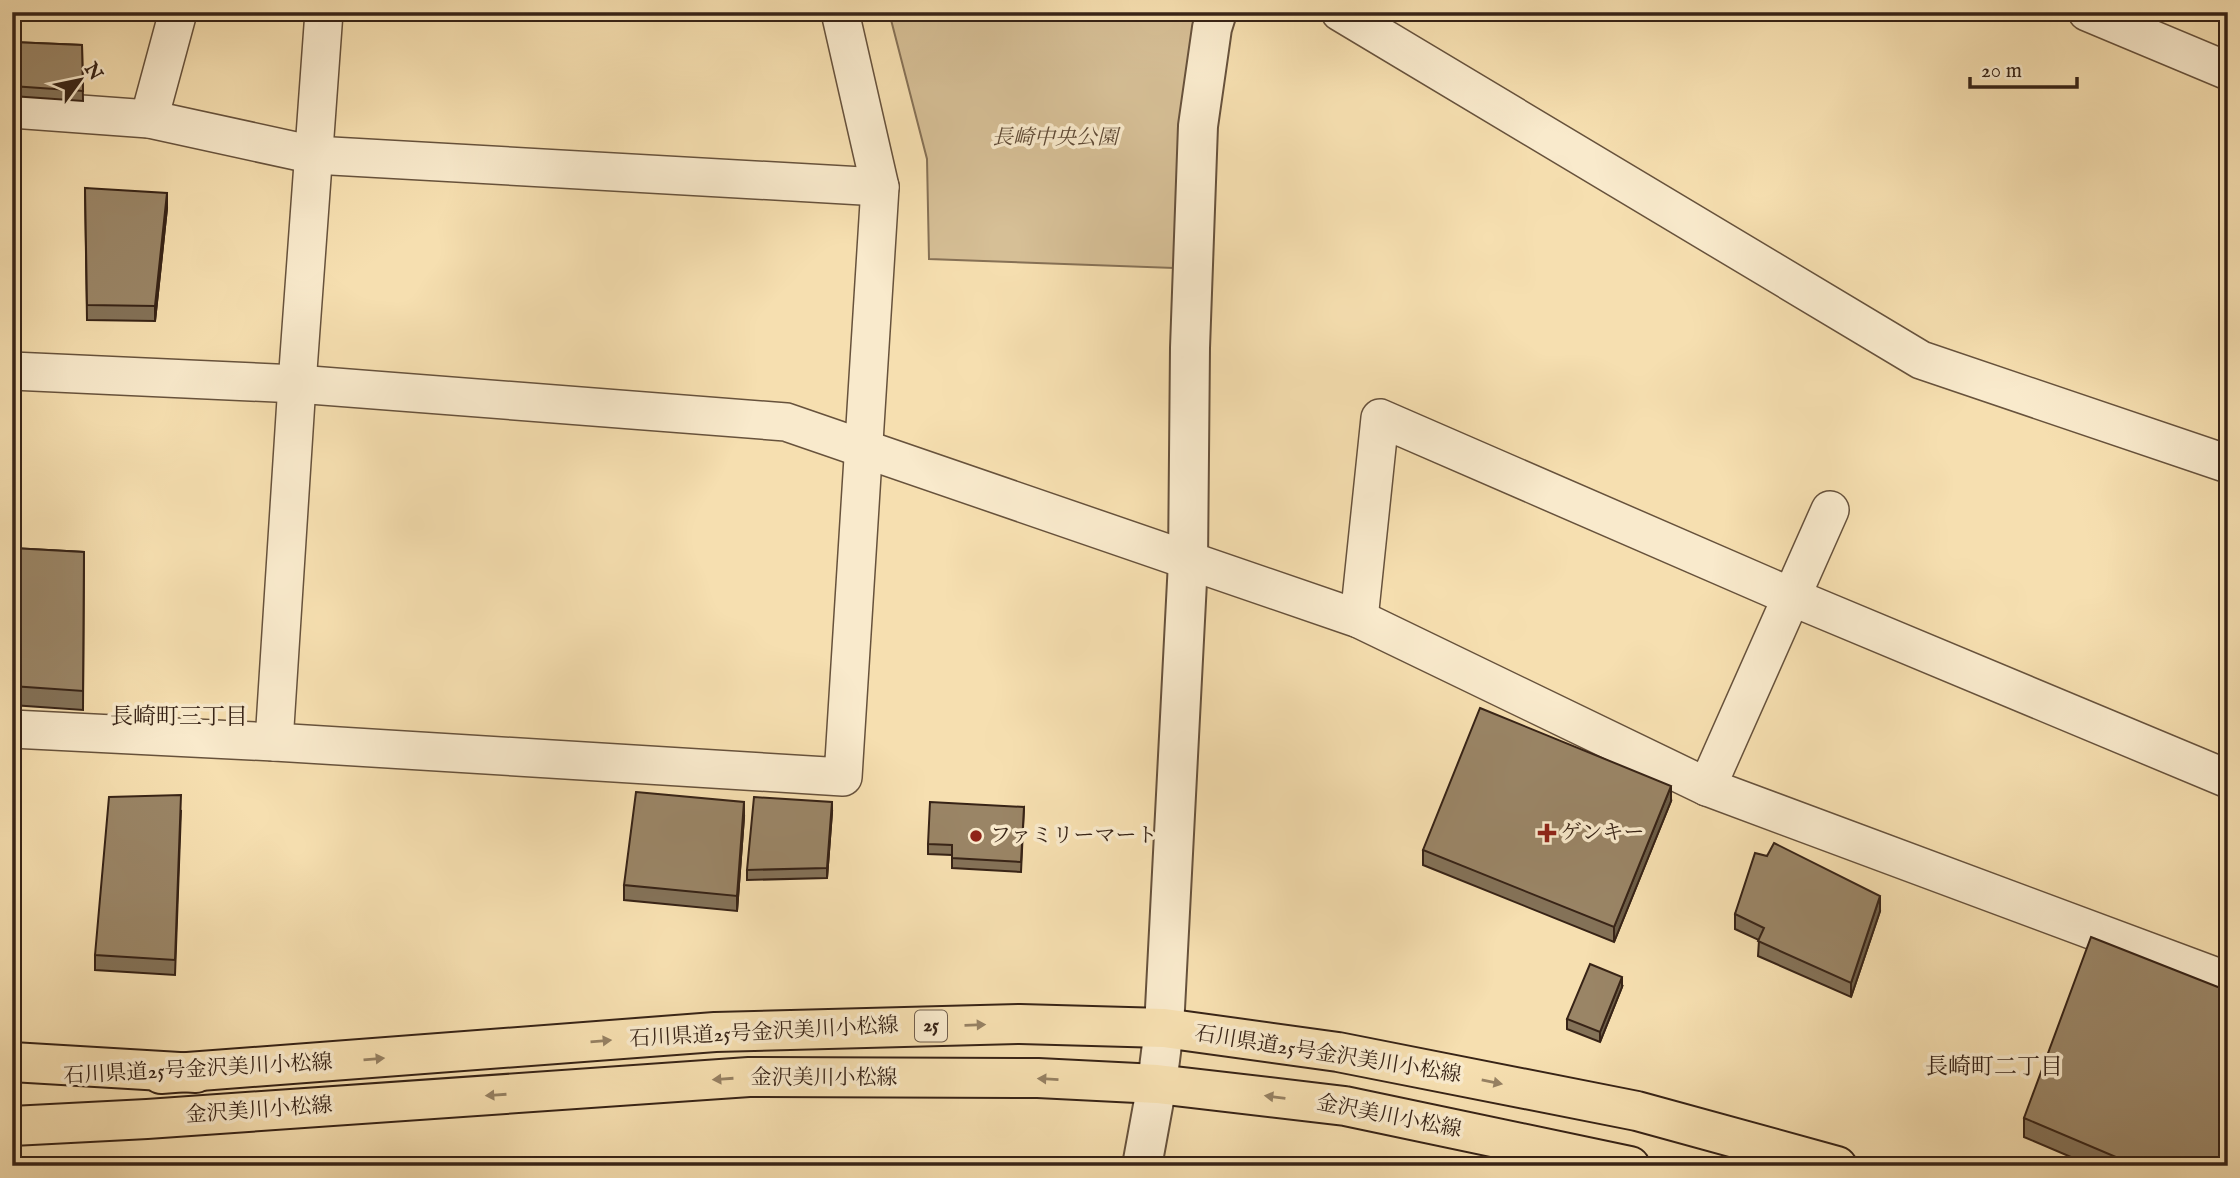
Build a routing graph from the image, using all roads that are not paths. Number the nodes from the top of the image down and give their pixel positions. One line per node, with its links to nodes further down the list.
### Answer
1 (177, 12): 9 (street)
2 (324, 12): 10 (street)
3 (840, 12): 11 (street)
4 (1217, 12): 17 (street)
5 (1340, 12): 15 (street)
6 (2087, 12): 7 (street)
7 (2228, 71)
8 (12, 109): 9 (street)
9 (149, 119): 10 (street)
10 (314, 155): 11 (street); 13 (street)
11 (880, 187): 14 (street)
12 (12, 371): 13 (street)
13 (297, 384): 14 (street); 21 (street)
14 (863, 451): 17 (street); 21 (street)
15 (2228, 464)
16 (1830, 510): 18 (street)
17 (1188, 562): 19 (street); 25 (street)
18 (1791, 597): 19 (street); 22 (street); 23 (street)
19 (1359, 619): 23 (street)
20 (12, 729): 21 (street)
21 (274, 742)
22 (2228, 779)
23 (1707, 787): 24 (street)
24 (2228, 981)
25 (1164, 1028): 27 (main road, 石川県道25号金沢美川小松線 / 25, one-way to 25); 29 (street); 33 (main road, 石川県道25号金沢美川小松線 / 25, one-way to 33)
26 (12, 1062): 27 (main road)
27 (196, 1073): 28 (main road, 石川県道25号金沢美川小松線 / 25)
28 (12, 1080)
29 (1157, 1084): 30 (main road, 金沢美川小松線, one-way to 30); 31 (street); 32 (main road, 金沢美川小松線, one-way to 29)
30 (12, 1126)
31 (1142, 1166)
32 (1630, 1166)
33 (1837, 1166)

